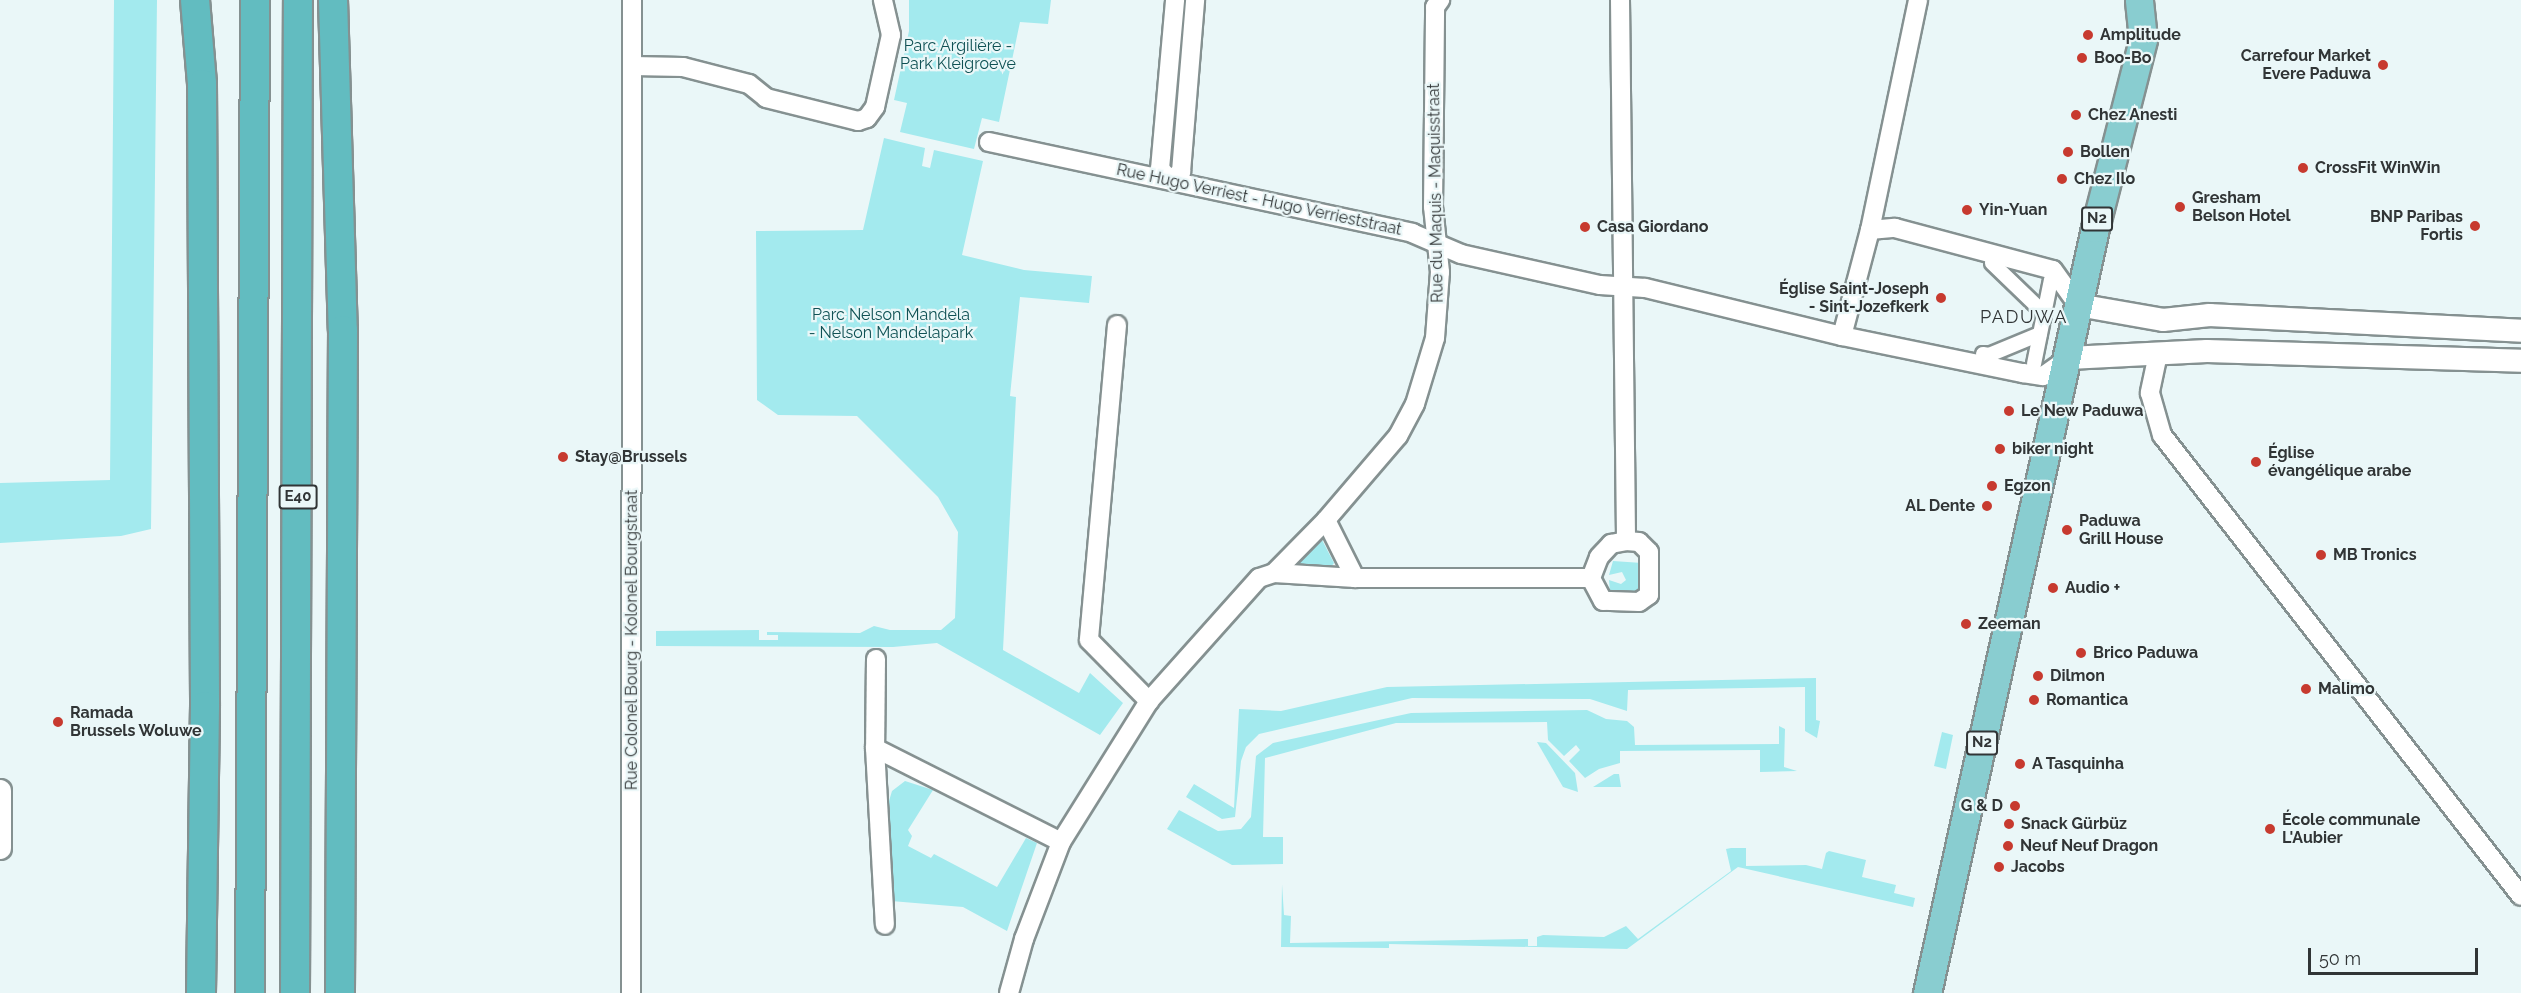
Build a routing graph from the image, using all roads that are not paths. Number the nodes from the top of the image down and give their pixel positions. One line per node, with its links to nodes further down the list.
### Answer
1 (195, 0): 15 (highway)
2 (213, 0): 15 (highway)
3 (255, 0): 50 (highway)
4 (298, 0): 51 (highway, E40)
5 (333, 0): 48 (highway)
6 (632, 0): 14 (street, Rue Colonel Bourg - Kolonel Bourgstraat)
7 (883, 0): 14 (street)
8 (1174, 0): 17 (street)
9 (1196, 0): 17 (street)
10 (1620, 0): 22 (street)
11 (1918, 0): 18 (street)
12 (2139, 0): 23 (main road, N2)
13 (1435, 2): 19 (street, Rue du Maquis - Maquisstraat)
14 (633, 66): 54 (street, Rue Colonel Bourg - Kolonel Bourgstraat)
15 (202, 84): 49 (highway)
16 (989, 141): 17 (street, Rue Hugo Verriest - Hugo Verrieststraat)
17 (1170, 180): 19 (street, Rue Hugo Verriest - Hugo Verrieststraat)
18 (1870, 230): 23 (street); 29 (street)
19 (1437, 246): 22 (street, Rue Hugo Verriest - Hugo Verrieststraat); 35 (street, Rue du Maquis - Maquisstraat)
20 (1992, 263): 24 (street)
21 (2051, 280): 24 (street)
22 (1623, 287): 29 (street, Rue Hugo Verriest - Hugo Verrieststraat); 36 (street)
23 (2078, 305): 25 (street); 32 (main road, N2)
24 (2044, 314): 28 (street)
25 (2163, 320): 27 (street); 31 (street)
26 (1117, 325): 41 (street)
27 (2518, 330): 33 (street)
28 (2040, 334): 30 (street); 34 (street)
29 (1842, 336): 32 (street, Rue Hugo Verriest - Hugo Verrieststraat)
30 (1983, 354)
31 (2158, 354): 32 (street); 33 (street); 46 (street)
32 (2069, 358): 56 (main road, N2)
33 (2517, 360)
34 (2034, 364)
35 (1326, 520): 37 (street, Rue du Maquis - Maquisstraat); 38 (street)
36 (1626, 541): 39 (street); 39 (street)
37 (1274, 573): 38 (street); 41 (street, Rue du Maquis - Maquisstraat)
38 (1355, 578): 39 (street)
39 (1591, 578)
40 (876, 658): 42 (street)
41 (1149, 701): 44 (street, Rue du Maquis - Maquisstraat)
42 (875, 748): 44 (street); 47 (street)
43 (0, 791): 45 (street)
44 (1061, 842): 55 (street, Rue du Maquis - Maquisstraat)
45 (0, 848)
46 (2521, 896)
47 (885, 925)
48 (342, 962): 52 (highway); 53 (highway)
49 (201, 993)
50 (250, 993)
51 (295, 993)
52 (340, 993)
53 (346, 993)
54 (631, 993)
55 (1009, 993)
56 (1927, 993)

